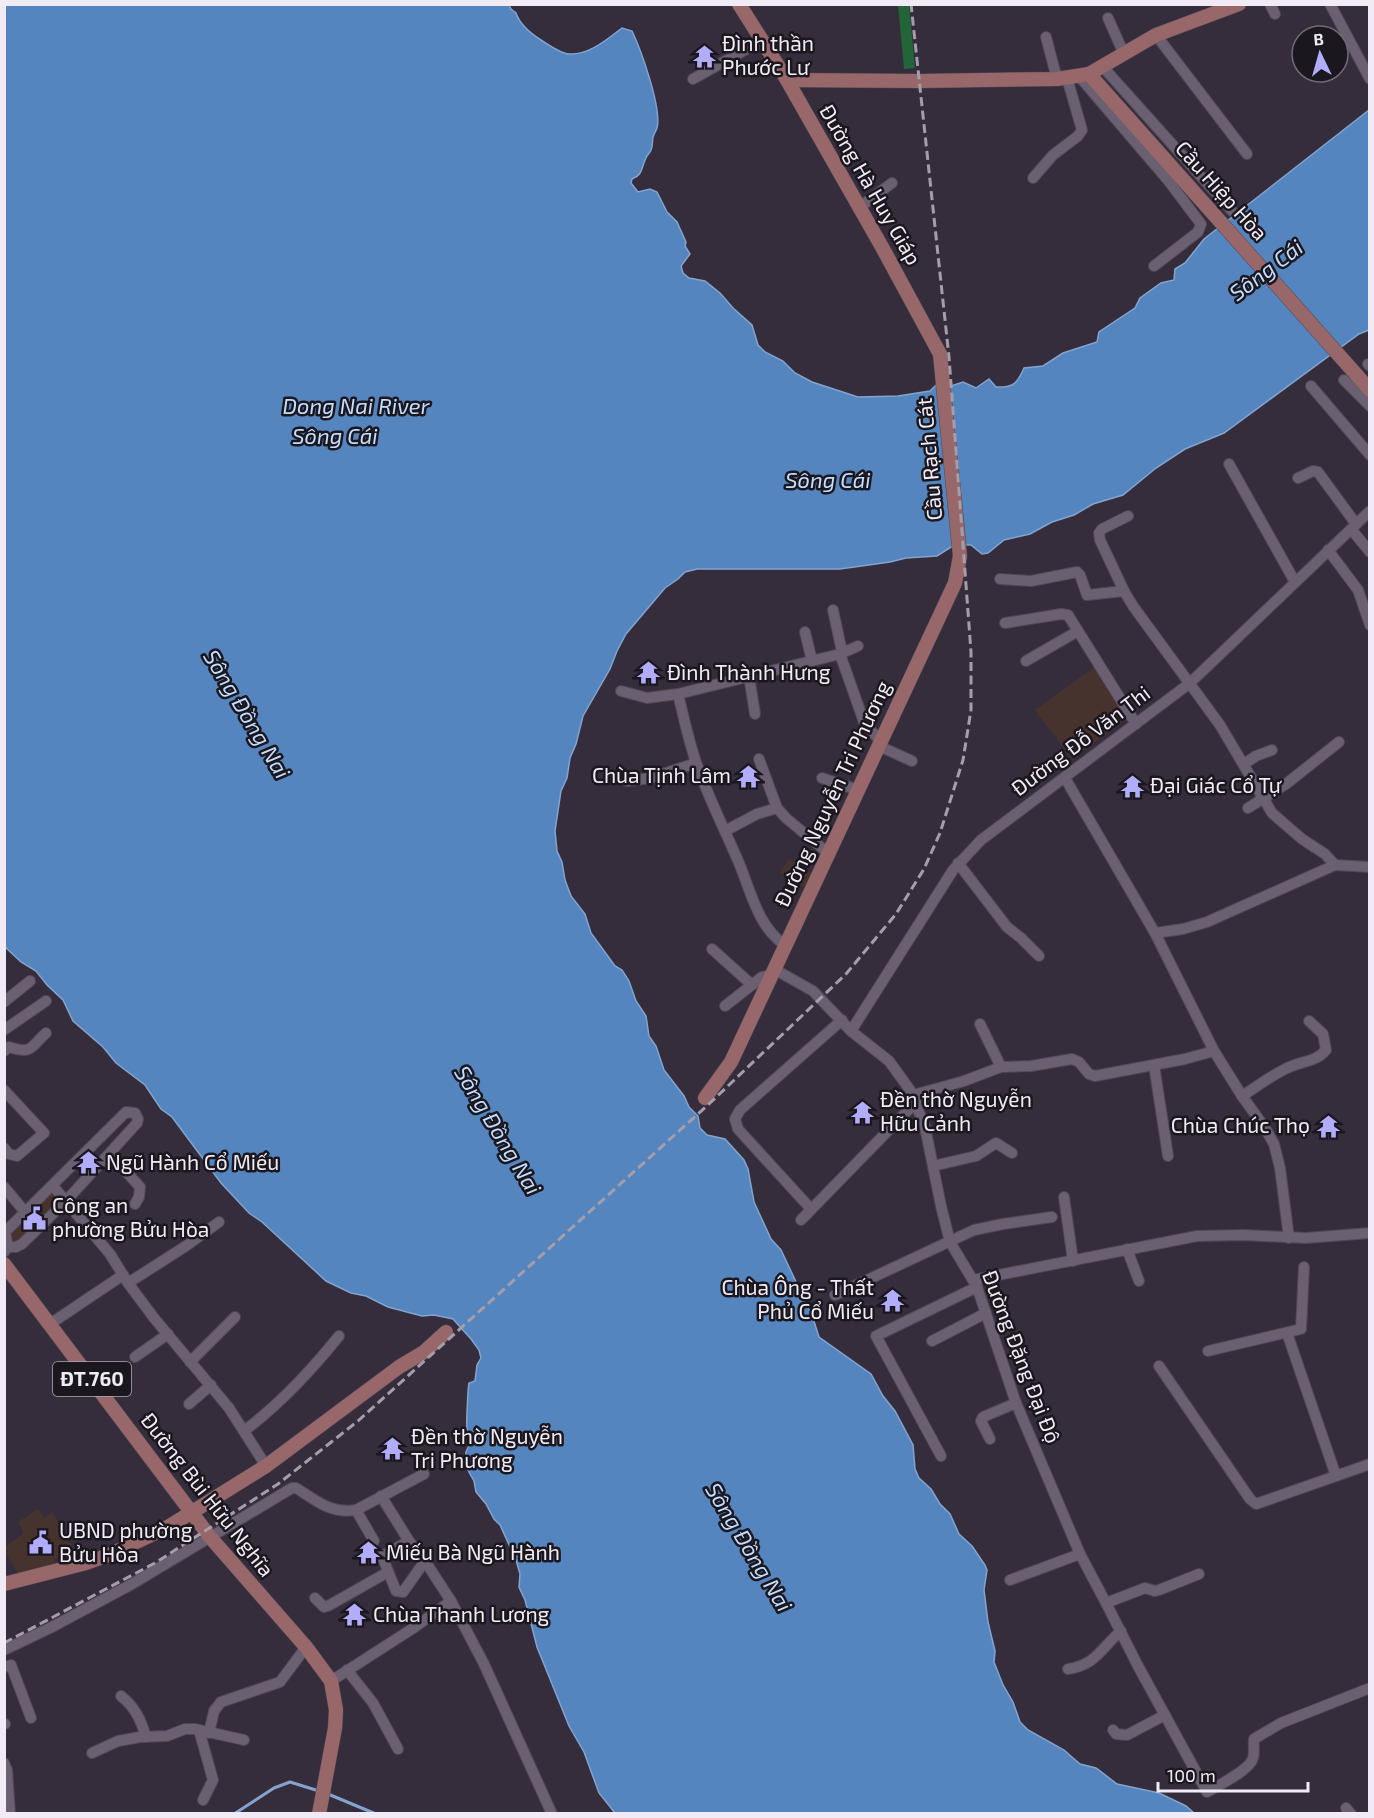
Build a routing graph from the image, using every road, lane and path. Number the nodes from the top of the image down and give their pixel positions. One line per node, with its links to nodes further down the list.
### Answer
1 (739, 4): 8 (main road, Đường Hà Huy Giáp)
2 (1239, 4): 4 (main road)
3 (1330, 4): 12 (street)
4 (1214, 8): 6 (main road)
5 (1108, 18): 9 (street)
6 (1156, 35): 9 (main road); 15 (street)
7 (1046, 37): 11 (street)
8 (761, 41): 13 (street); 14 (main road, Đường Hà Huy Giáp)
9 (1124, 54): 10 (main road)
10 (1103, 67): 11 (main road); 19 (street)
11 (1073, 77): 14 (main road); 16 (street); 20 (street); 24 (main road, Cầu Hiệp Hòa)
12 (1370, 79)
13 (693, 80)
14 (787, 80): 18 (main road, Đường Hà Huy Giáp)
15 (1247, 154)
16 (1033, 178)
17 (892, 183): 18 (street)
18 (860, 207): 21 (main road, Đường Hà Huy Giáp)
19 (1232, 211)
20 (1154, 266)
21 (942, 358): 34 (main road, Cầu Rạch Cát)
22 (1344, 380): 25 (street)
23 (1311, 386): 26 (street)
24 (1370, 390)
25 (1370, 406)
26 (1370, 455)
27 (1229, 464): 36 (street)
28 (1298, 478): 31 (street)
29 (1370, 511): 31 (street, Đường Đỗ Văn Thi)
30 (1128, 516): 37 (street)
31 (1353, 526): 32 (street, Đường Đỗ Văn Thi); 33 (street)
32 (1328, 550): 36 (street, Đường Đỗ Văn Thi); 40 (street)
33 (1370, 552)
34 (960, 556): 54 (main road, Đường Nguyễn Tri Phương)
35 (1000, 579): 37 (street)
36 (1295, 582): 48 (street, Đường Đỗ Văn Thi)
37 (1124, 591): 48 (street)
38 (833, 610): 44 (street)
39 (1005, 623): 41 (street)
40 (1370, 626)
41 (1078, 631): 46 (street); 52 (street)
42 (805, 632): 45 (street)
43 (858, 646): 44 (street)
44 (841, 653): 45 (street); 54 (street)
45 (812, 661): 47 (street)
46 (1026, 661)
47 (749, 676): 50 (street); 51 (street)
48 (1190, 683): 52 (street, Đường Đỗ Văn Thi); 59 (street)
49 (621, 691): 50 (street)
50 (678, 694): 58 (street)
51 (756, 714)
52 (1136, 724): 61 (street, Đường Đỗ Văn Thi)
53 (1339, 742): 64 (street)
54 (880, 744): 57 (street); 63 (main road, Đường Nguyễn Tri Phương)
55 (1272, 750): 59 (street)
56 (759, 759): 65 (street)
57 (912, 761)
58 (696, 763): 62 (street); 67 (street)
59 (1244, 764): 64 (street)
60 (822, 778): 63 (street)
61 (1065, 778): 69 (street, Đường Đỗ Văn Thi); 72 (street)
62 (627, 781)
63 (858, 790): 68 (main road, Đường Nguyễn Tri Phương)
64 (1263, 800): 66 (street); 70 (street)
65 (777, 807): 67 (street); 68 (street)
66 (1248, 808)
67 (725, 831): 73 (street)
68 (828, 853): 73 (main road, Đường Nguyễn Tri Phương)
69 (958, 863): 75 (street); 86 (street, Đường Đỗ Văn Thi)
70 (1335, 866): 71 (street); 72 (street)
71 (1370, 867)
72 (1155, 933): 89 (street)
73 (785, 945): 76 (main road, Đường Nguyễn Tri Phương)
74 (712, 949): 78 (street)
75 (1039, 956)
76 (772, 972): 78 (street); 82 (street, Đường Đặng Đại Độ); 93 (main road, Đường Nguyễn Tri Phương)
77 (30, 981): 80 (street)
78 (752, 985): 81 (street)
79 (46, 1001): 85 (street)
80 (4, 1002)
81 (725, 1006)
82 (842, 1020): 86 (street, Đường Đặng Đại Độ); 106 (street)
83 (1309, 1020): 94 (street)
84 (980, 1024): 91 (street)
85 (4, 1030)
86 (852, 1031): 95 (street, Đường Đặng Đại Độ)
87 (46, 1033): 88 (street)
88 (4, 1051)
89 (1214, 1051): 90 (street); 94 (street)
90 (1154, 1065): 91 (street); 99 (street)
91 (1001, 1067): 95 (street)
92 (4, 1090): 96 (street)
93 (703, 1096)
94 (1242, 1096): 112 (street)
95 (917, 1098): 100 (street, Đường Đặng Đại Độ); 106 (street)
96 (4, 1148)
97 (1012, 1153): 100 (street)
98 (110, 1154): 101 (street); 104 (street); 105 (street)
99 (1168, 1156)
100 (933, 1166): 113 (street, Đường Đặng Đại Độ)
101 (53, 1186): 104 (street); 107 (street)
102 (4, 1187): 107 (street)
103 (1064, 1197): 116 (street)
104 (66, 1201): 114 (street); 119 (street)
105 (135, 1204)
106 (811, 1209): 109 (street)
107 (26, 1213): 114 (street)
108 (1052, 1217): 113 (street)
109 (801, 1220)
110 (219, 1222): 119 (street)
111 (1370, 1233): 112 (street)
112 (1289, 1238): 115 (street)
113 (950, 1242): 121 (street, Đường Đặng Đại Độ); 122 (street)
114 (6, 1249)
115 (1127, 1249): 116 (street); 120 (street)
116 (1073, 1261): 121 (street)
117 (5, 1267): 125 (main road, Đường Bùi Hữu Nghĩa / ĐT.760)
118 (1304, 1267): 127 (street)
119 (126, 1279): 125 (street); 128 (street)
120 (1139, 1281)
121 (975, 1284): 123 (street, Đường Đặng Đại Độ); 140 (street)
122 (835, 1295)
123 (986, 1313): 130 (street); 136 (street, Đường Đặng Đại Độ)
124 (235, 1317): 133 (street)
125 (50, 1324): 147 (main road, Đường Bùi Hữu Nghĩa / ĐT.760)
126 (444, 1329): 142 (main road)
127 (1287, 1333): 131 (street); 144 (street)
128 (168, 1334): 132 (street); 133 (street)
129 (339, 1336): 138 (street)
130 (932, 1341)
131 (1208, 1351)
132 (135, 1357)
133 (190, 1362): 135 (street)
134 (1159, 1366): 144 (street)
135 (212, 1385): 137 (street); 138 (street)
136 (1016, 1403): 139 (street); 151 (street, Đường Đặng Đại Độ)
137 (189, 1404)
138 (244, 1431): 142 (street)
139 (990, 1439)
140 (940, 1456)
141 (1370, 1464): 144 (street)
142 (266, 1466): 147 (main road)
143 (424, 1474): 145 (street)
144 (1336, 1476)
145 (381, 1496): 146 (street); 150 (street)
146 (356, 1510): 148 (street); 149 (street)
147 (191, 1512): 148 (main road, Đường Bùi Hữu Nghĩa / ĐT.760); 156 (main road)
148 (210, 1537): 161 (main road, Đường Bùi Hữu Nghĩa / ĐT.760); 162 (street)
149 (374, 1541)
150 (409, 1541): 152 (street); 153 (street)
151 (1080, 1554): 155 (street); 159 (street, Đường Đặng Đại Độ)
152 (425, 1561): 153 (street); 158 (street)
153 (388, 1572): 157 (street)
154 (1199, 1574): 159 (street)
155 (1010, 1580)
156 (4, 1584)
157 (315, 1598)
158 (451, 1601): 165 (street); 181 (street)
159 (1106, 1603): 160 (street, Đường Đặng Đại Độ)
160 (1121, 1631): 164 (street); 169 (street, Đường Đặng Đại Độ)
161 (306, 1647): 166 (main road, Đường Bùi Hữu Nghĩa / ĐT.760); 172 (street)
162 (4, 1650)
163 (4, 1667): 170 (street)
164 (1068, 1669)
165 (347, 1670): 166 (street); 175 (street)
166 (331, 1681): 179 (main road, Đường Bùi Hữu Nghĩa / ĐT.760)
167 (1370, 1688): 169 (street, Đường Đặng Đại Độ)
168 (121, 1696): 173 (street)
169 (1165, 1715): 171 (street)
170 (31, 1718)
171 (1113, 1730)
172 (204, 1731): 173 (street); 174 (street); 178 (street)
173 (146, 1737): 176 (street)
174 (244, 1740)
175 (398, 1749)
176 (92, 1753)
177 (4, 1763): 180 (street)
178 (203, 1800)
179 (319, 1811)
180 (10, 1814)
181 (552, 1814)

